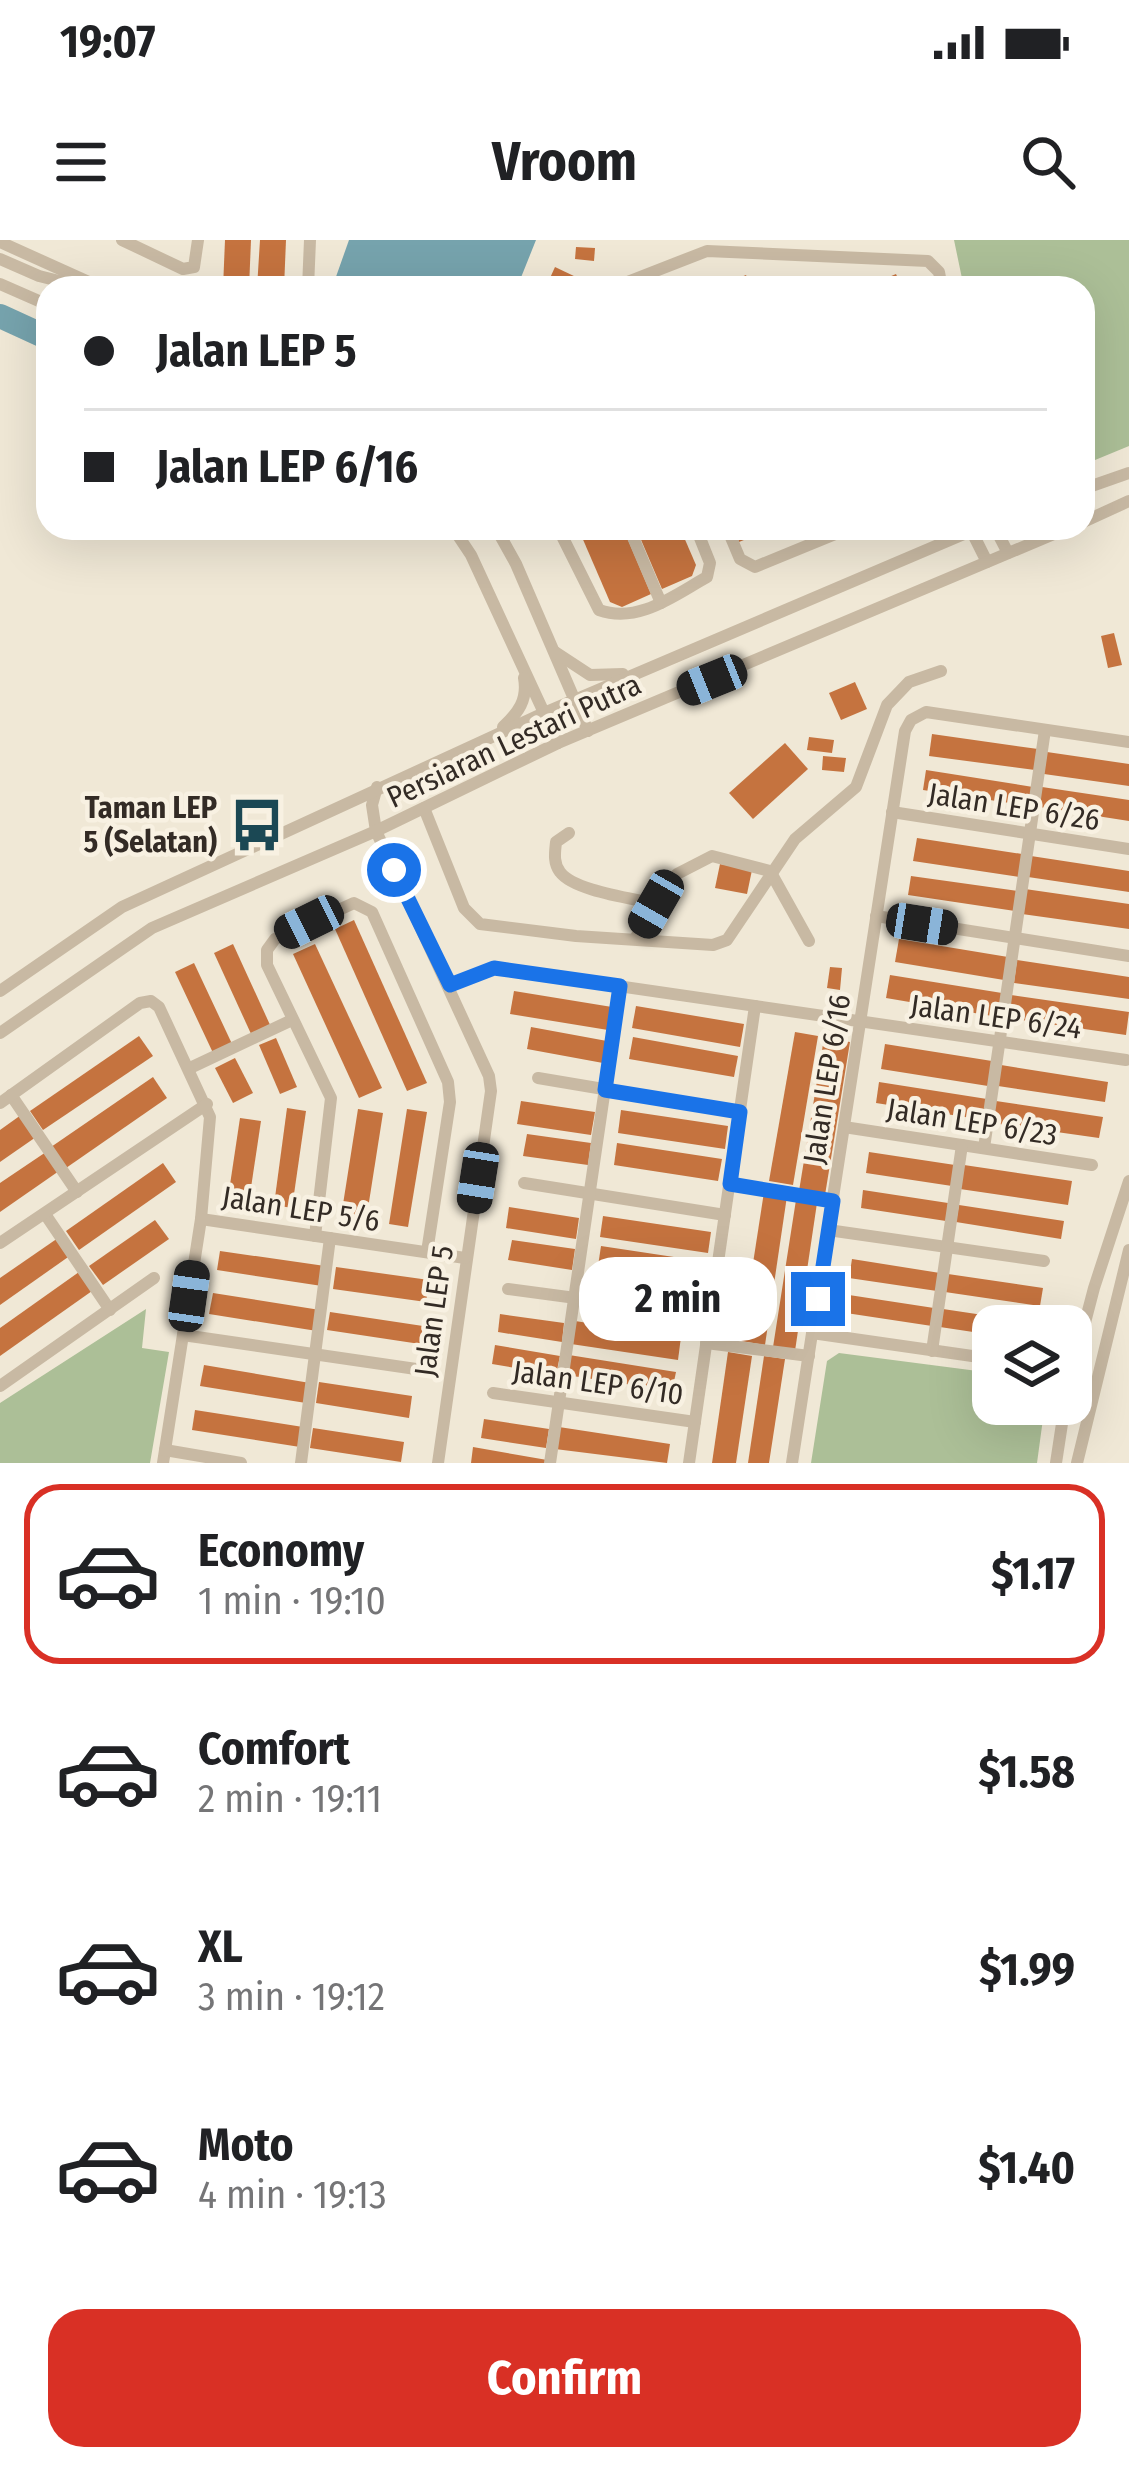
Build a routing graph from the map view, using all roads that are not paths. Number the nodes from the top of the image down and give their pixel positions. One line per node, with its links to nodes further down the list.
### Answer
1 (122, 240): 4 (street)
2 (310, 240): 8 (street)
3 (0, 242): 7 (street)
4 (198, 247)
5 (0, 259): 6 (street)
6 (39, 276)
7 (75, 276)
8 (308, 276)
9 (647, 276): 10 (street)
10 (940, 276)
11 (0, 284): 12 (street)
12 (36, 300)
13 (1129, 473): 14 (street)
14 (1095, 484)
15 (1129, 501): 16 (street)
16 (1107, 512): 17 (street); 18 (street)
17 (1129, 516)
18 (1095, 517)
19 (461, 540): 35 (street)
20 (503, 540): 34 (street)
21 (564, 540): 33 (street)
22 (634, 540): 33 (street)
23 (701, 540): 33 (street)
24 (732, 540): 25 (street)
25 (821, 540)
26 (948, 540): 30 (street, Persiaran Lestari Putra)
27 (978, 540): 32 (street)
28 (1001, 540): 31 (street)
29 (1039, 540): 31 (street, Persiaran Lestari Putra)
30 (943, 542): 37 (street, Persiaran Lestari Putra)
31 (1008, 553): 32 (street, Persiaran Lestari Putra)
32 (987, 562): 40 (street, Persiaran Lestari Putra)
33 (661, 602)
34 (554, 652): 37 (street); 38 (street)
35 (522, 667): 39 (street); 42 (street)
36 (941, 671): 52 (street)
37 (637, 673): 38 (street, Persiaran Lestari Putra)
38 (574, 700): 39 (street, Persiaran Lestari Putra); 40 (street)
39 (544, 713): 42 (street, Persiaran Lestari Putra); 44 (street)
40 (588, 730): 44 (street, Persiaran Lestari Putra)
41 (1045, 730): 43 (street); 47 (street, Jalan LEP 6/16); 50 (street)
42 (493, 736): 45 (street, Persiaran Lestari Putra)
43 (1129, 742)
44 (558, 743): 46 (street, Persiaran Lestari Putra)
45 (376, 788): 48 (street); 61 (street, Persiaran Lestari Putra)
46 (424, 808): 48 (street, Persiaran Lestari Putra); 55 (street)
47 (892, 812): 50 (street, Jalan LEP 6/26); 54 (street, Jalan LEP 6/16)
48 (376, 831): 59 (street, Jalan LEP 5); 65 (street, Persiaran Lestari Putra)
49 (569, 833): 53 (street)
50 (1030, 833): 51 (street, Jalan LEP 6/26); 56 (street)
51 (1129, 849)
52 (770, 871): 53 (street); 55 (street); 57 (street)
53 (656, 904): 55 (street)
54 (876, 916): 56 (street); 64 (street, Jalan LEP 6/16)
55 (636, 938)
56 (1015, 938): 58 (street); 66 (street)
57 (808, 941)
58 (1129, 956)
59 (450, 985): 60 (street, Jalan LEP 6/24); 95 (street, Jalan LEP 5)
60 (620, 986): 62 (street, Jalan LEP 6/24); 70 (street)
61 (0, 991)
62 (755, 1006): 64 (street, Jalan LEP 6/24); 73 (street)
63 (292, 1020): 68 (street); 89 (street); 94 (street)
64 (860, 1022): 66 (street, Jalan LEP 6/24); 74 (street, Jalan LEP 6/16)
65 (0, 1033)
66 (1000, 1042): 67 (street, Jalan LEP 6/24); 76 (street)
67 (1126, 1060)
68 (190, 1068): 71 (street); 72 (street)
69 (538, 1078): 70 (street)
70 (605, 1090): 73 (street); 82 (street)
71 (5, 1099): 81 (street)
72 (207, 1104): 81 (street); 86 (street)
73 (740, 1112): 80 (street)
74 (844, 1127): 75 (street, Jalan LEP 6/23); 83 (street, Jalan LEP 6/16)
75 (962, 1145): 76 (street, Jalan LEP 6/23); 92 (street)
76 (984, 1148): 77 (street, Jalan LEP 6/23)
77 (1092, 1165)
78 (1129, 1181): 87 (street)
79 (524, 1183): 82 (street)
80 (730, 1184): 83 (street); 85 (street)
81 (77, 1192): 84 (street)
82 (590, 1193): 85 (street); 99 (street)
83 (833, 1201): 88 (street, Jalan LEP 6/16)
84 (45, 1214): 91 (street); 101 (street)
85 (725, 1215): 102 (street)
86 (201, 1219): 89 (street, Jalan LEP 5/6); 104 (street)
87 (1123, 1220): 100 (street)
88 (828, 1230): 92 (street); 103 (street, Jalan LEP 6/16)
89 (315, 1236): 90 (street, Jalan LEP 5/6)
90 (331, 1238): 94 (street, Jalan LEP 5/6); 107 (street)
91 (0, 1244)
92 (947, 1247): 96 (street); 106 (street)
93 (1129, 1250): 124 (street)
94 (427, 1252): 95 (street, Jalan LEP 5/6)
95 (465, 1258): 119 (street, Jalan LEP 5)
96 (1044, 1262)
97 (154, 1278): 101 (street)
98 (508, 1289): 99 (street)
99 (574, 1298): 102 (street); 113 (street)
100 (1090, 1305)
101 (110, 1310): 111 (street)
102 (710, 1316): 105 (street)
103 (812, 1333): 106 (street); 108 (street, Jalan LEP 6/16)
104 (183, 1334): 107 (street); 116 (street)
105 (706, 1343): 108 (street); 114 (street)
106 (932, 1351): 109 (street)
107 (315, 1354): 110 (street); 118 (street)
108 (809, 1356): 122 (street, Jalan LEP 6/16)
109 (972, 1356)
110 (416, 1369)
111 (0, 1386)
112 (494, 1393): 113 (street, Jalan LEP 6/10)
113 (559, 1402): 114 (street, Jalan LEP 6/10); 120 (street)
114 (695, 1422): 121 (street)
115 (1062, 1425): 123 (street)
116 (164, 1456): 117 (street)
117 (241, 1463)
118 (301, 1463)
119 (438, 1463)
120 (550, 1463)
121 (689, 1463)
122 (792, 1463)
123 (1056, 1463)
124 (1077, 1463)

